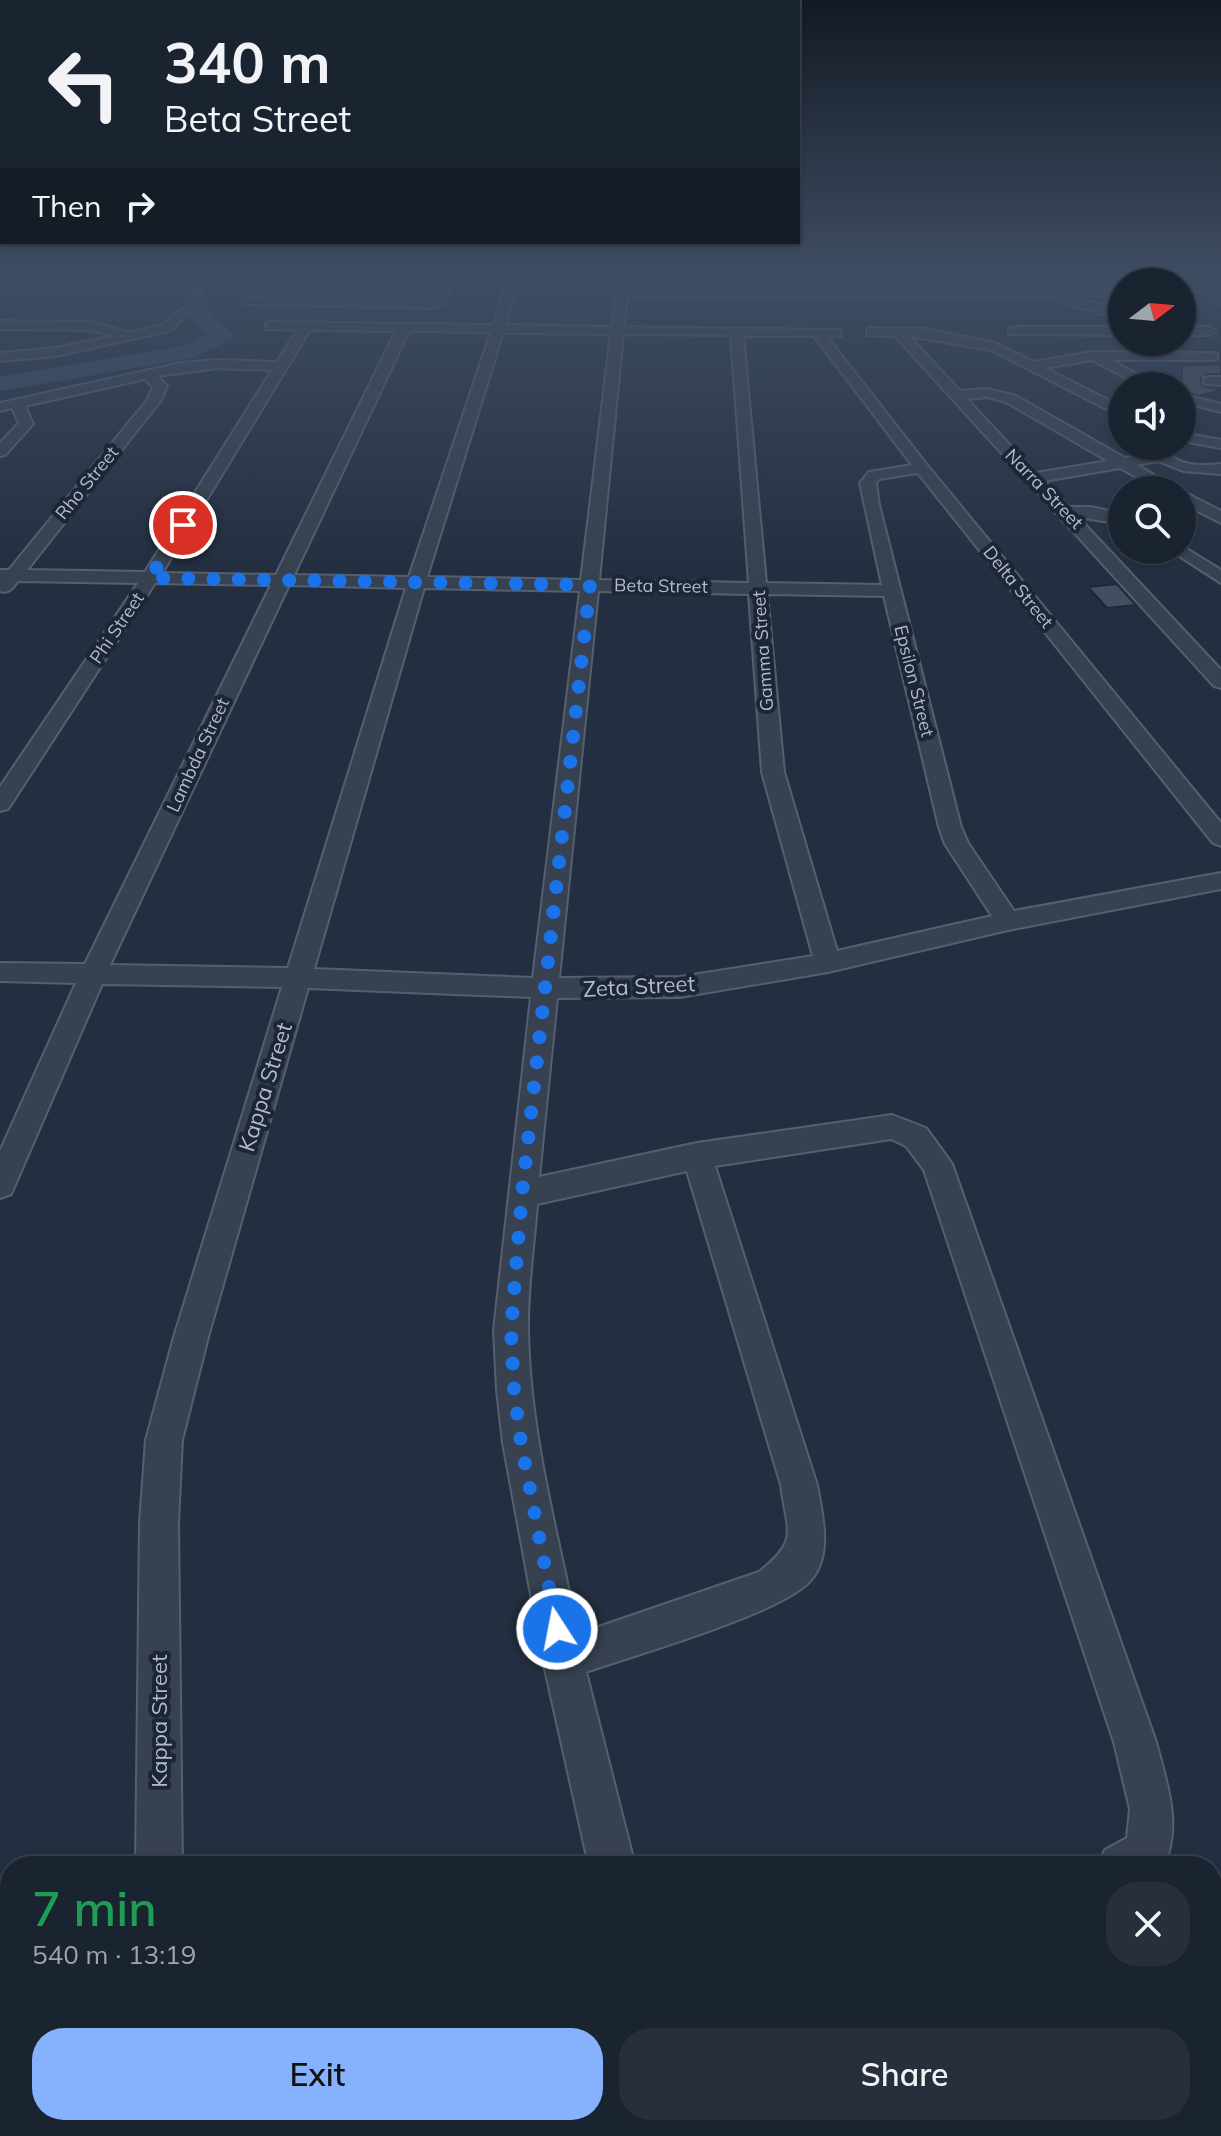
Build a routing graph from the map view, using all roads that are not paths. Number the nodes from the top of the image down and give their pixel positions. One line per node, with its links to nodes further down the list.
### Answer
1 (161, 373): 10 (street)
2 (279, 373): 33 (street, Phi Street)
3 (382, 373): 35 (street, Lambda Street)
4 (484, 373): 36 (street, Kappa Street)
5 (613, 373): 37 (street)
6 (740, 373): 38 (street, Gamma Street)
7 (856, 373): 23 (street, Delta Street)
8 (940, 373): 11 (street, Narra Street)
9 (1047, 373): 14 (street)
10 (149, 375): 13 (street); 32 (street, Rho Street)
11 (956, 396): 22 (street); 26 (street, Narra Street)
12 (1196, 402): 16 (street)
13 (17, 404): 15 (street); 19 (street)
14 (1108, 406)
15 (0, 407)
16 (1221, 408)
17 (1196, 440): 18 (street)
18 (1221, 444)
19 (0, 452)
20 (1128, 460): 22 (street)
21 (1176, 460): 24 (street)
22 (1121, 462): 25 (street); 26 (street)
23 (922, 468): 40 (street, Epsilon Street); 43 (street, Delta Street)
24 (1221, 469)
25 (1146, 476)
26 (1033, 478): 28 (street, Narra Street)
27 (1196, 504): 30 (street)
28 (1067, 512): 29 (street); 41 (street, Narra Street)
29 (1108, 516)
30 (1221, 518)
31 (1196, 562): 34 (street)
32 (6, 576): 33 (street, Beta Street); 39 (street, Rho Street)
33 (150, 578): 35 (street, Beta Street); 42 (street, Phi Street)
34 (1221, 578)
35 (281, 580): 36 (street, Beta Street); 48 (street, Lambda Street)
36 (417, 581): 37 (street, Beta Street); 49 (street, Kappa Street)
37 (590, 585): 38 (street, Beta Street); 50 (street)
38 (759, 589): 40 (street, Beta Street); 46 (street, Gamma Street)
39 (0, 591)
40 (891, 591): 45 (street, Epsilon Street)
41 (1221, 682)
42 (0, 804)
43 (1221, 838)
44 (1221, 881): 45 (street, Zeta Street)
45 (1008, 921): 46 (street, Zeta Street)
46 (828, 963): 50 (street, Zeta Street)
47 (0, 972): 48 (street, Zeta Street)
48 (93, 974): 49 (street, Zeta Street); 52 (street, Lambda Street)
49 (298, 978): 50 (street, Zeta Street); 55 (street, Kappa Street)
50 (545, 988): 53 (street)
51 (697, 1156): 53 (street); 54 (street); 57 (street)
52 (0, 1185)
53 (522, 1194): 54 (street)
54 (563, 1660): 56 (street)
55 (159, 1856)
56 (610, 1856)
57 (1139, 1856)

